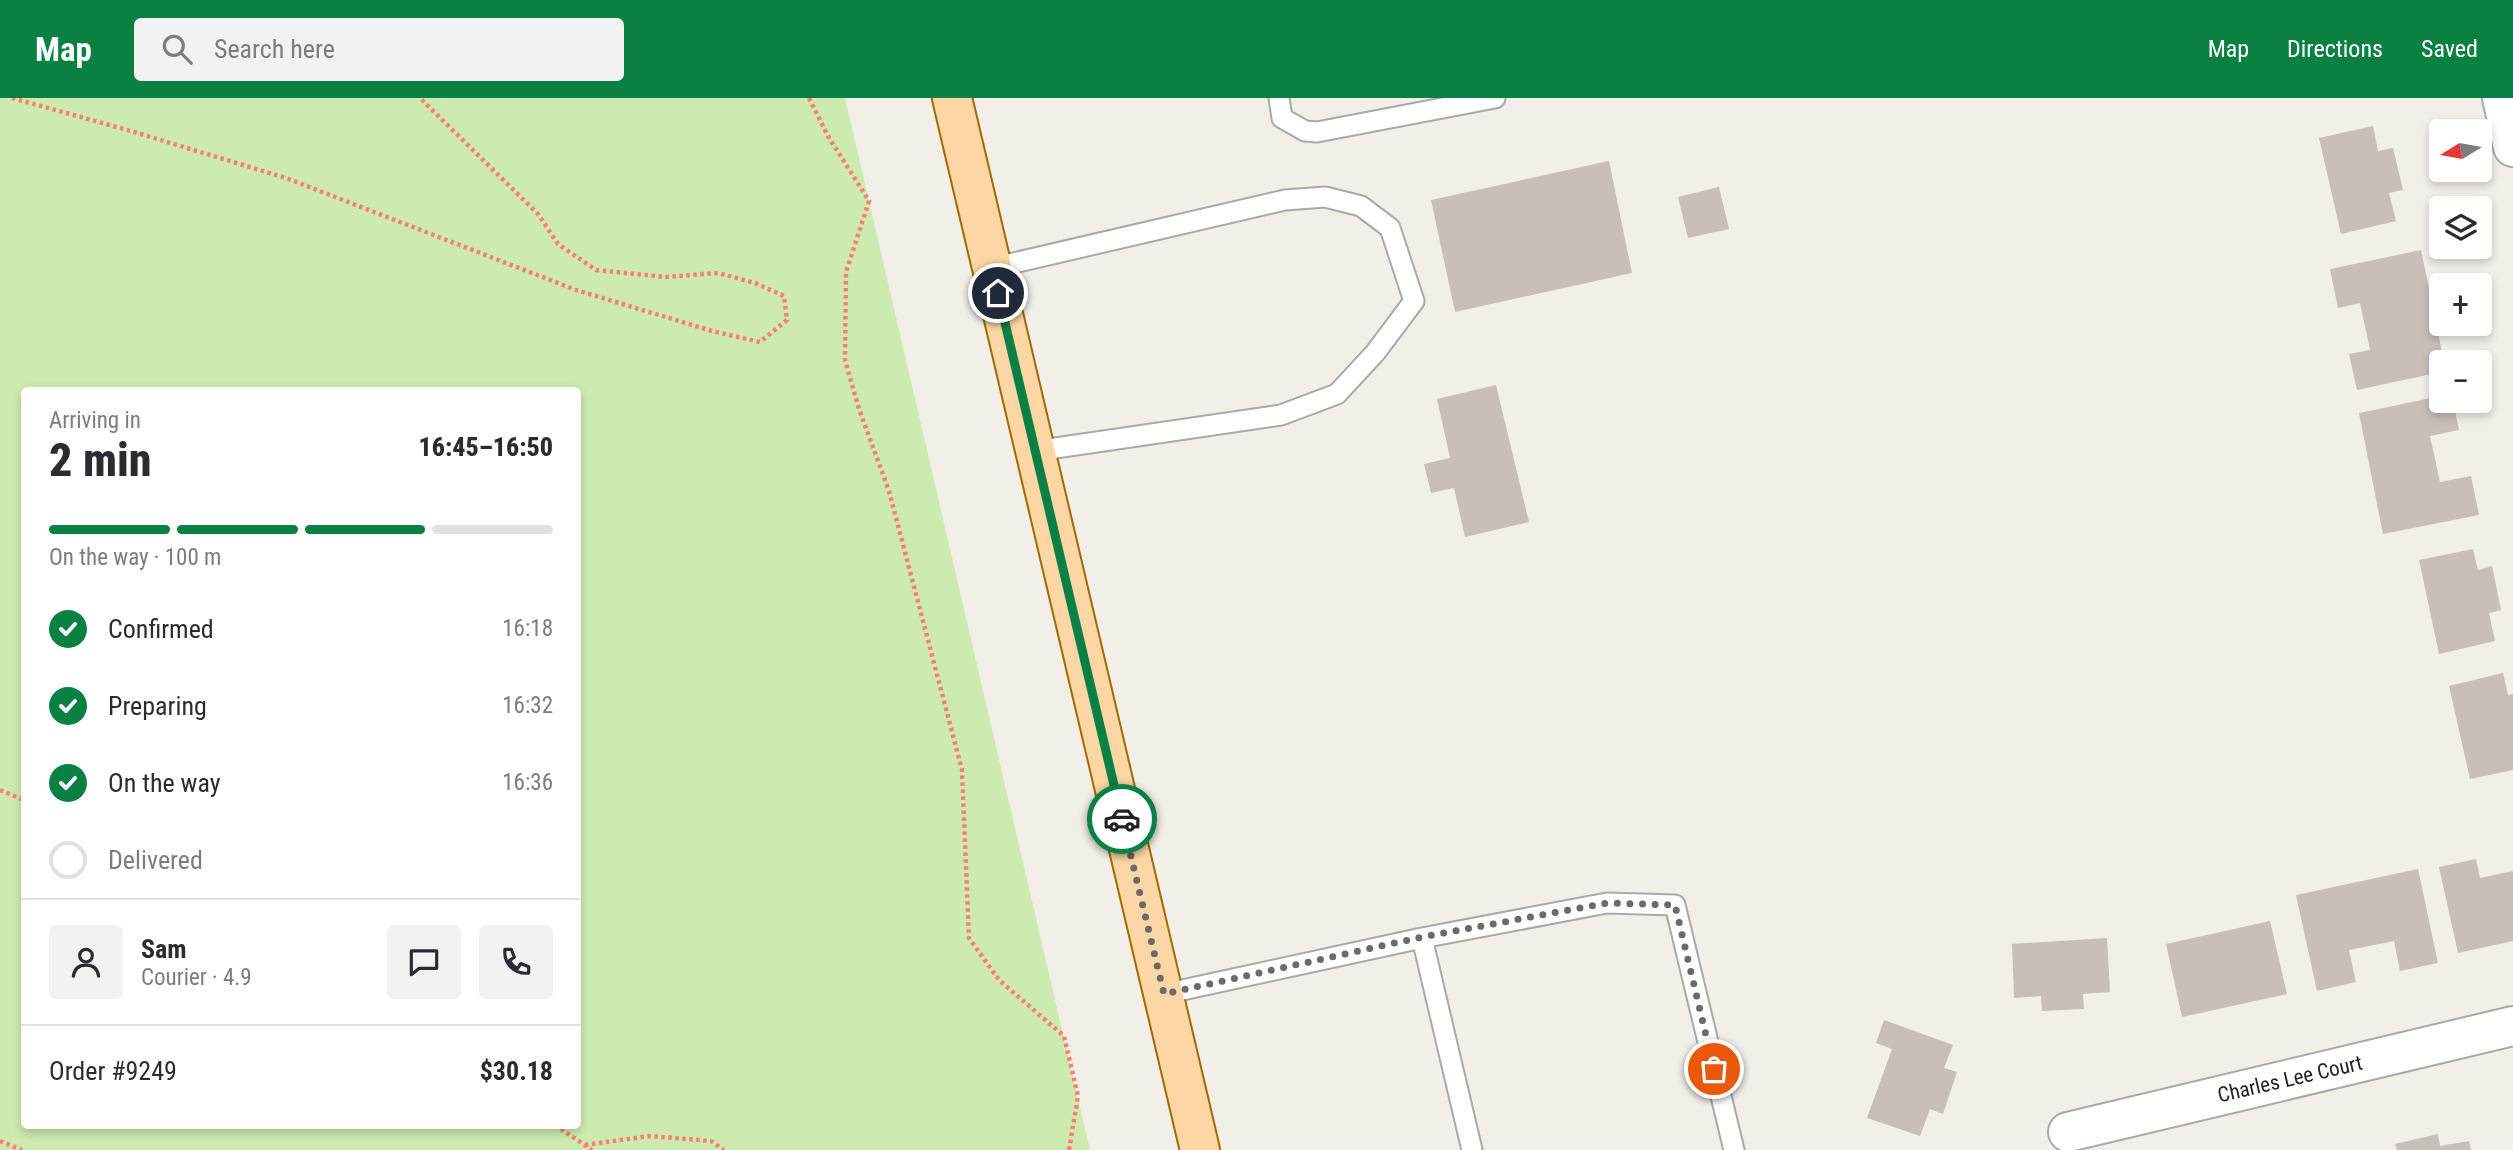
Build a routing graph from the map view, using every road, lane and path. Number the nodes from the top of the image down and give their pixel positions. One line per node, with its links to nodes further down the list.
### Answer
1 (12, 98): 2 (path)
2 (420, 98)
3 (809, 98): 23 (path)
4 (952, 98): 9 (main road)
5 (1279, 98): 6 (lane)
6 (1495, 98)
7 (2502, 98): 8 (street)
8 (2513, 147)
9 (992, 268): 10 (main road); 10 (lane)
10 (1035, 451): 14 (main road)
11 (0, 790): 12 (path)
12 (21, 799)
13 (1422, 937): 14 (lane); 25 (lane); 26 (lane)
14 (1164, 994): 24 (main road)
15 (2513, 1026): 17 (street, Charles Lee Court)
16 (561, 1129): 19 (path)
17 (2067, 1132)
18 (0, 1141): 20 (path)
19 (585, 1145): 21 (path); 22 (path)
20 (22, 1150)
21 (592, 1150)
22 (724, 1150)
23 (1069, 1150)
24 (1200, 1150)
25 (1472, 1150)
26 (1734, 1150)

